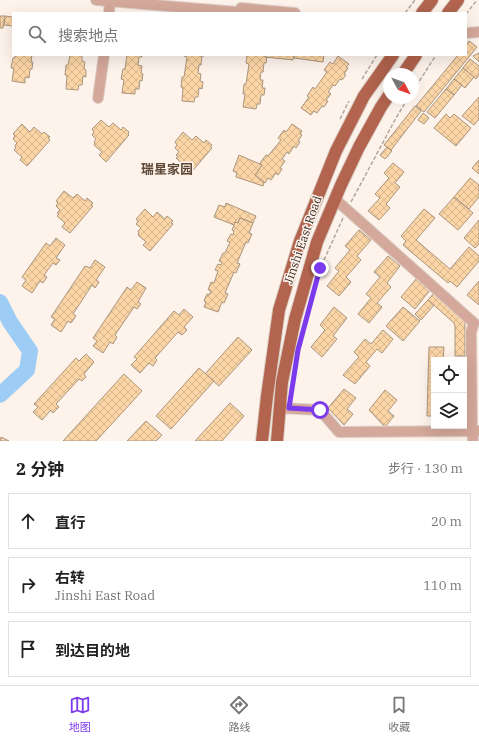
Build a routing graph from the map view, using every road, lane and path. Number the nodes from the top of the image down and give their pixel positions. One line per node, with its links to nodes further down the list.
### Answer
1 (96, 0): 7 (street)
2 (142, 0): 10 (street)
3 (415, 0): 11 (path)
4 (432, 0): 12 (main road)
5 (458, 0): 13 (main road)
6 (477, 0): 14 (path)
7 (110, 1): 8 (street); 9 (street)
8 (109, 12)
9 (237, 12)
10 (283, 12)
11 (407, 12)
12 (423, 12)
13 (449, 12)
14 (467, 13)
15 (467, 31): 16 (street)
16 (479, 31)
17 (104, 56): 23 (street)
18 (392, 56): 31 (main road, Jinshi East Road)
19 (415, 56): 21 (main road)
20 (435, 56): 22 (path)
21 (407, 68)
22 (419, 82)
23 (98, 98)
24 (383, 103): 26 (main road, Jinshi East Road)
25 (404, 104): 27 (path)
26 (335, 199): 27 (street); 29 (main road, Jinshi East Road)
27 (347, 210): 28 (path); 30 (street)
28 (323, 261)
29 (280, 408): 30 (street); 32 (main road, Jinshi East Road)
30 (474, 434)
31 (262, 441)
32 (277, 441)

